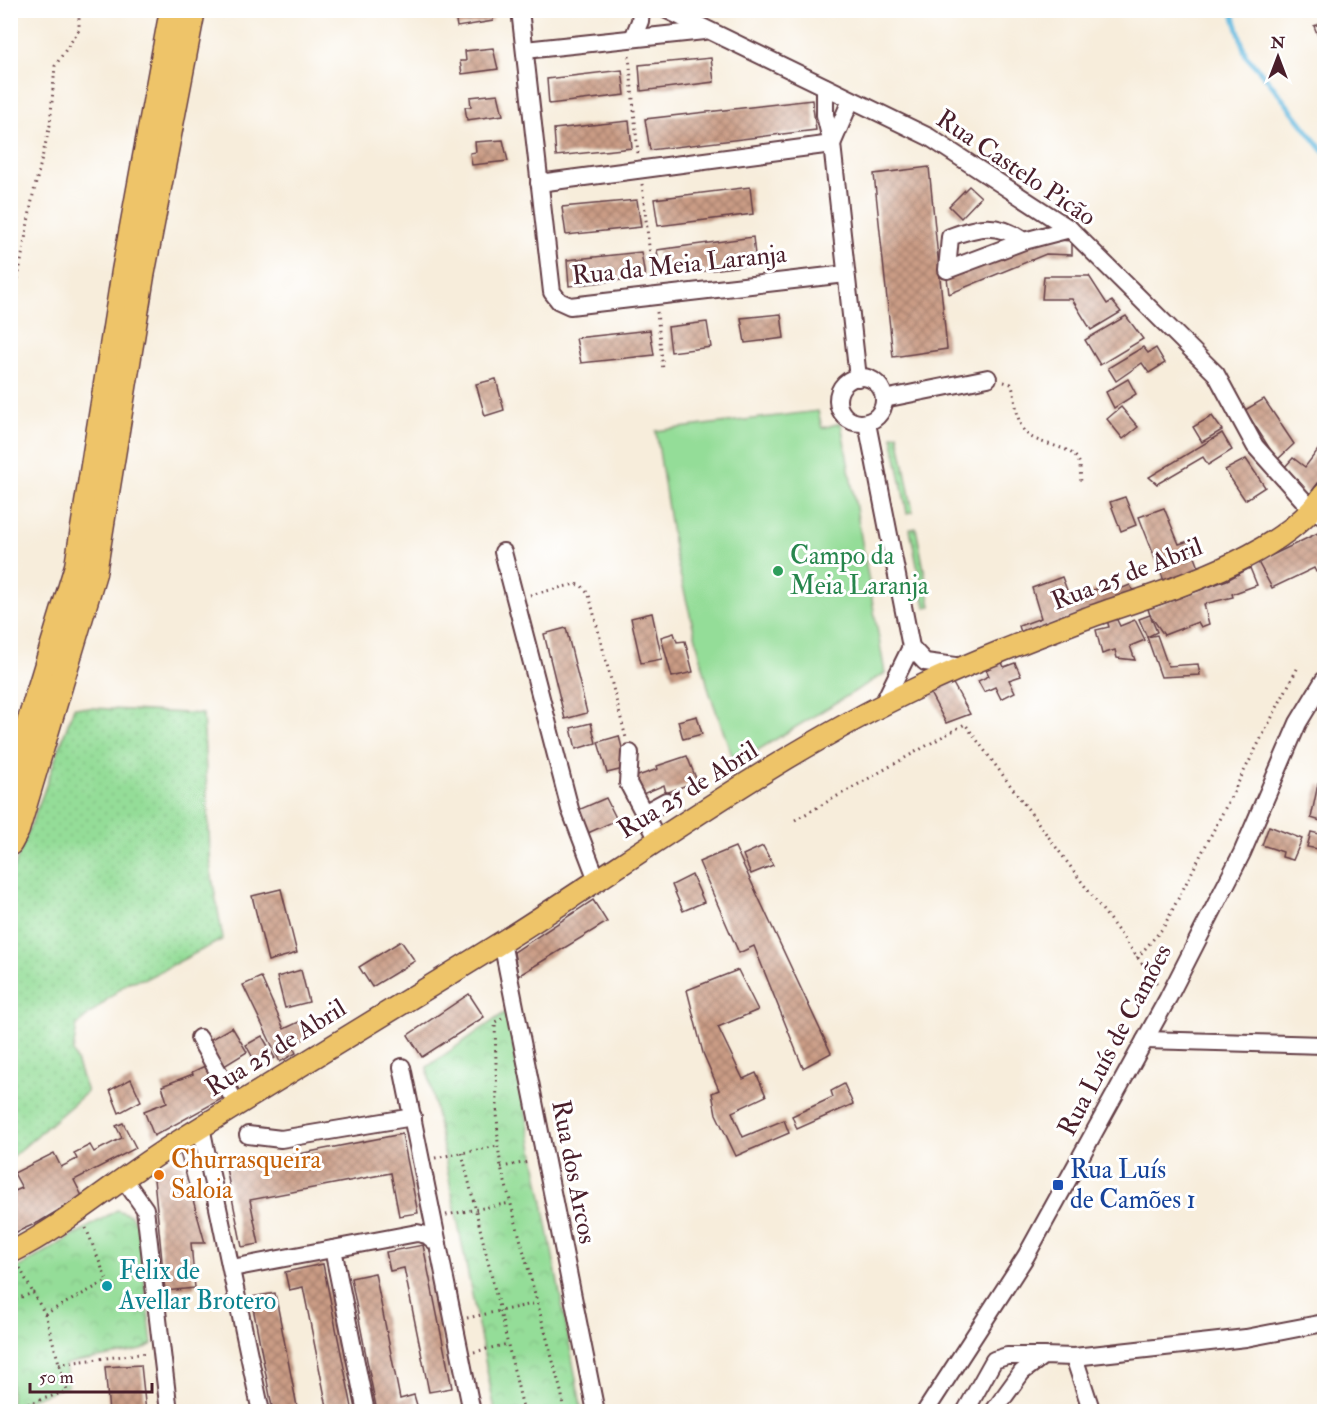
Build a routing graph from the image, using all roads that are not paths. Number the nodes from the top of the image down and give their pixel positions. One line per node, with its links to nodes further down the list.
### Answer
1 (172, 10): 29 (highway)
2 (193, 10): 33 (highway)
3 (520, 10): 8 (street, Rua da Meia Laranja)
4 (641, 10): 7 (street)
5 (667, 10): 6 (street, Rua Castelo Picão)
6 (704, 31): 7 (street); 9 (street, Rua Castelo Picão)
7 (630, 39): 8 (street)
8 (525, 50): 12 (street, Rua da Meia Laranja)
9 (825, 87): 10 (street, Rua Castelo Picão); 11 (street)
10 (851, 100): 11 (street); 13 (street, Rua Castelo Picão)
11 (832, 144): 12 (street); 15 (street)
12 (539, 183): 15 (street, Rua da Meia Laranja)
13 (1070, 229): 14 (street); 20 (street, Rua Castelo Picão)
14 (1024, 241)
15 (846, 274): 16 (street)
16 (858, 378): 18 (street); 19 (street)
17 (988, 378): 18 (street)
18 (884, 399): 19 (street)
19 (867, 423): 22 (street)
20 (1321, 507): 24 (main road, Rua 25 de Abril)
21 (503, 552): 34 (street)
22 (909, 652): 23 (street); 26 (street); 27 (street)
23 (925, 662): 24 (street); 26 (street)
24 (963, 667): 26 (main road, Rua 25 de Abril)
25 (1324, 680): 37 (street, Rua Luís de Camões)
26 (918, 687): 27 (main road, Rua 25 de Abril)
27 (882, 706): 32 (main road, Rua 25 de Abril)
28 (630, 753): 31 (street)
29 (10, 785)
30 (666, 801): 31 (street)
31 (644, 813): 32 (street)
32 (658, 840): 34 (main road, Rua 25 de Abril)
33 (10, 843)
34 (597, 880): 35 (main road, Rua 25 de Abril)
35 (502, 942): 40 (main road, Rua 25 de Abril); 57 (street, Rua dos Arcos)
36 (199, 1038): 40 (street)
37 (1145, 1040): 38 (street); 52 (street, Rua Luís de Camões)
38 (1324, 1045)
39 (402, 1067): 41 (street)
40 (237, 1105): 42 (main road, Rua 25 de Abril)
41 (413, 1117): 43 (street); 45 (street)
42 (201, 1127): 44 (main road, Rua 25 de Abril); 48 (street)
43 (248, 1135)
44 (123, 1178): 47 (main road, Rua 25 de Abril); 53 (street)
45 (438, 1244): 46 (street); 56 (street)
46 (333, 1249): 48 (street); 55 (street)
47 (11, 1253)
48 (232, 1268): 54 (street)
49 (1324, 1323): 51 (street)
50 (1043, 1356): 51 (street); 58 (street); 59 (street)
51 (1074, 1358): 60 (street)
52 (929, 1410)
53 (169, 1412)
54 (261, 1412)
55 (366, 1412)
56 (472, 1412)
57 (596, 1412)
58 (965, 1412)
59 (993, 1412)
60 (1092, 1412)

